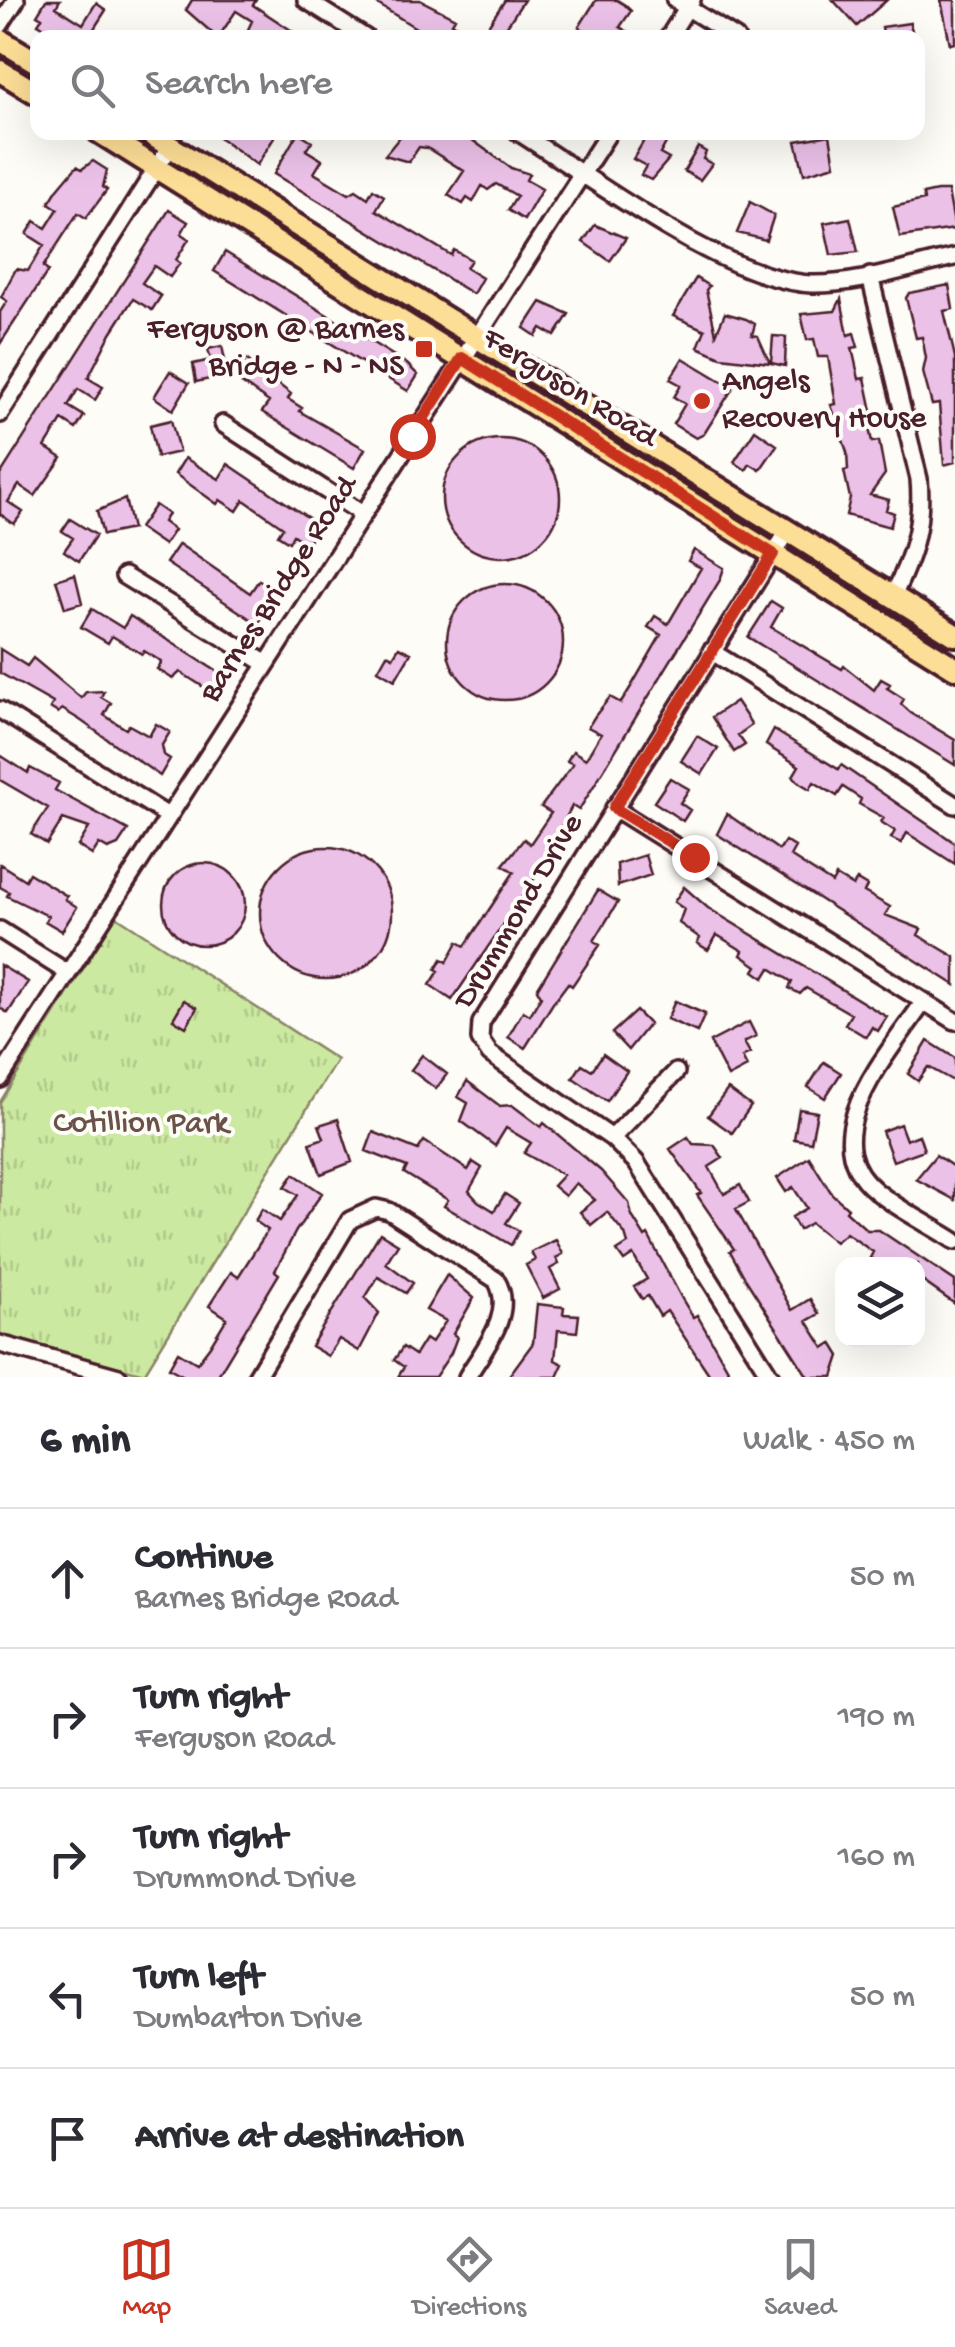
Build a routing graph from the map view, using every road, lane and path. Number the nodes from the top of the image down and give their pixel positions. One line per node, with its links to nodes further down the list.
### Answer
1 (16, 0): 4 (street)
2 (306, 0): 5 (street)
3 (685, 2): 6 (street); 7 (street)
4 (0, 25)
5 (353, 30)
6 (672, 30)
7 (725, 30)
8 (0, 40): 9 (main road)
9 (30, 58)
10 (0, 71): 11 (main road)
11 (30, 89)
12 (112, 140): 17 (main road, Ferguson Road)
13 (160, 140): 16 (main road, Ferguson Road)
14 (531, 140): 18 (street)
15 (605, 140): 18 (street, Barnes Bridge Road)
16 (170, 147): 17 (street); 21 (main road, Ferguson Road)
17 (156, 168): 22 (main road, Ferguson Road); 23 (street)
18 (584, 174): 20 (street); 21 (street, Barnes Bridge Road)
19 (955, 257): 20 (street)
20 (870, 276): 29 (street)
21 (476, 336): 22 (street, Barnes Bridge Road); 26 (main road, Ferguson Road)
22 (462, 358): 25 (street, Barnes Bridge Road); 27 (main road, Ferguson Road)
23 (0, 414)
24 (222, 424): 25 (street)
25 (362, 513): 32 (street, Barnes Bridge Road)
26 (788, 531): 27 (street, Drummond Drive); 29 (main road, Ferguson Road)
27 (773, 554): 31 (street, Drummond Drive); 33 (main road, Ferguson Road)
28 (124, 576): 32 (street)
29 (893, 596): 30 (main road, Ferguson Road)
30 (955, 635)
31 (712, 651): 35 (street); 36 (street, Drummond Drive)
32 (265, 663): 37 (street, Barnes Bridge Road)
33 (955, 668)
34 (0, 710): 37 (street)
35 (955, 805)
36 (614, 808): 40 (street); 44 (street, Drummond Drive)
37 (168, 816): 39 (street, Barnes Bridge Road)
38 (0, 930): 39 (street)
39 (68, 972): 43 (street, Barnes Bridge Road)
40 (924, 1001): 41 (street); 45 (street)
41 (955, 1021)
42 (676, 1072): 44 (street)
43 (0, 1080)
44 (612, 1138): 50 (street, Drummond Drive)
45 (955, 1241)
46 (0, 1344): 47 (street)
47 (120, 1377)
48 (256, 1377): 49 (street)
49 (467, 1377)
50 (771, 1377)

